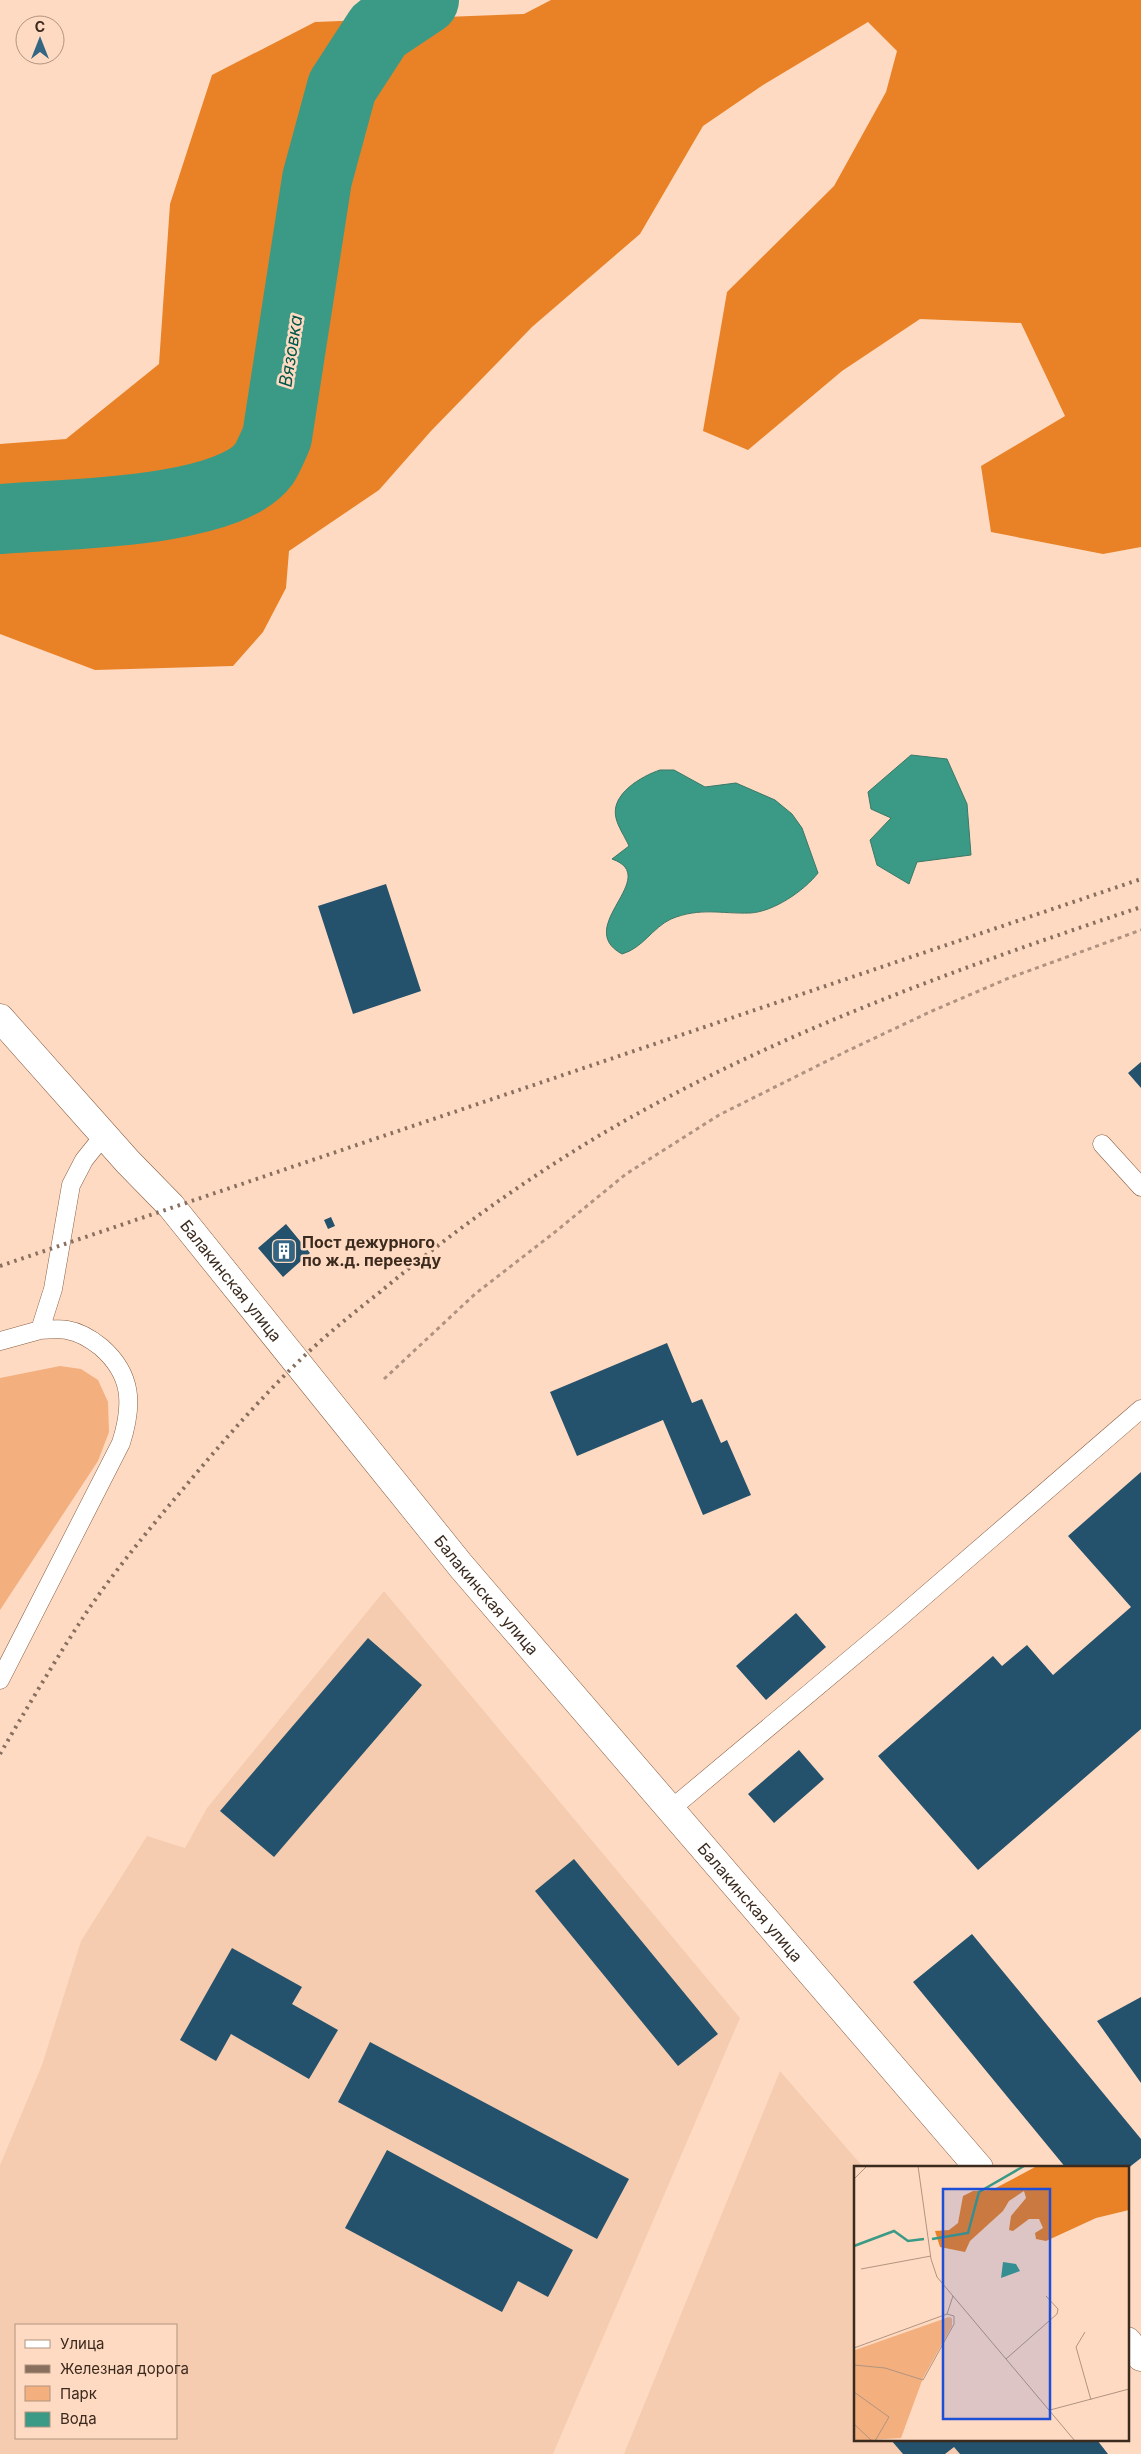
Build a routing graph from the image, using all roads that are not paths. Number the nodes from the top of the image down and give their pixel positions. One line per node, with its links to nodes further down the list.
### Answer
1 (0, 1018): 2 (street, Балакинская улица)
2 (104, 1135): 5 (lane); 9 (street, Балакинская улица)
3 (1102, 1144): 4 (lane)
4 (1141, 1187)
5 (40, 1330): 6 (lane); 8 (lane)
6 (0, 1341)
7 (1141, 1409): 9 (lane)
8 (0, 1680)
9 (671, 1809): 10 (street, Балакинская улица)
10 (977, 2166)
11 (1128, 2341): 12 (street)
12 (1141, 2356)

